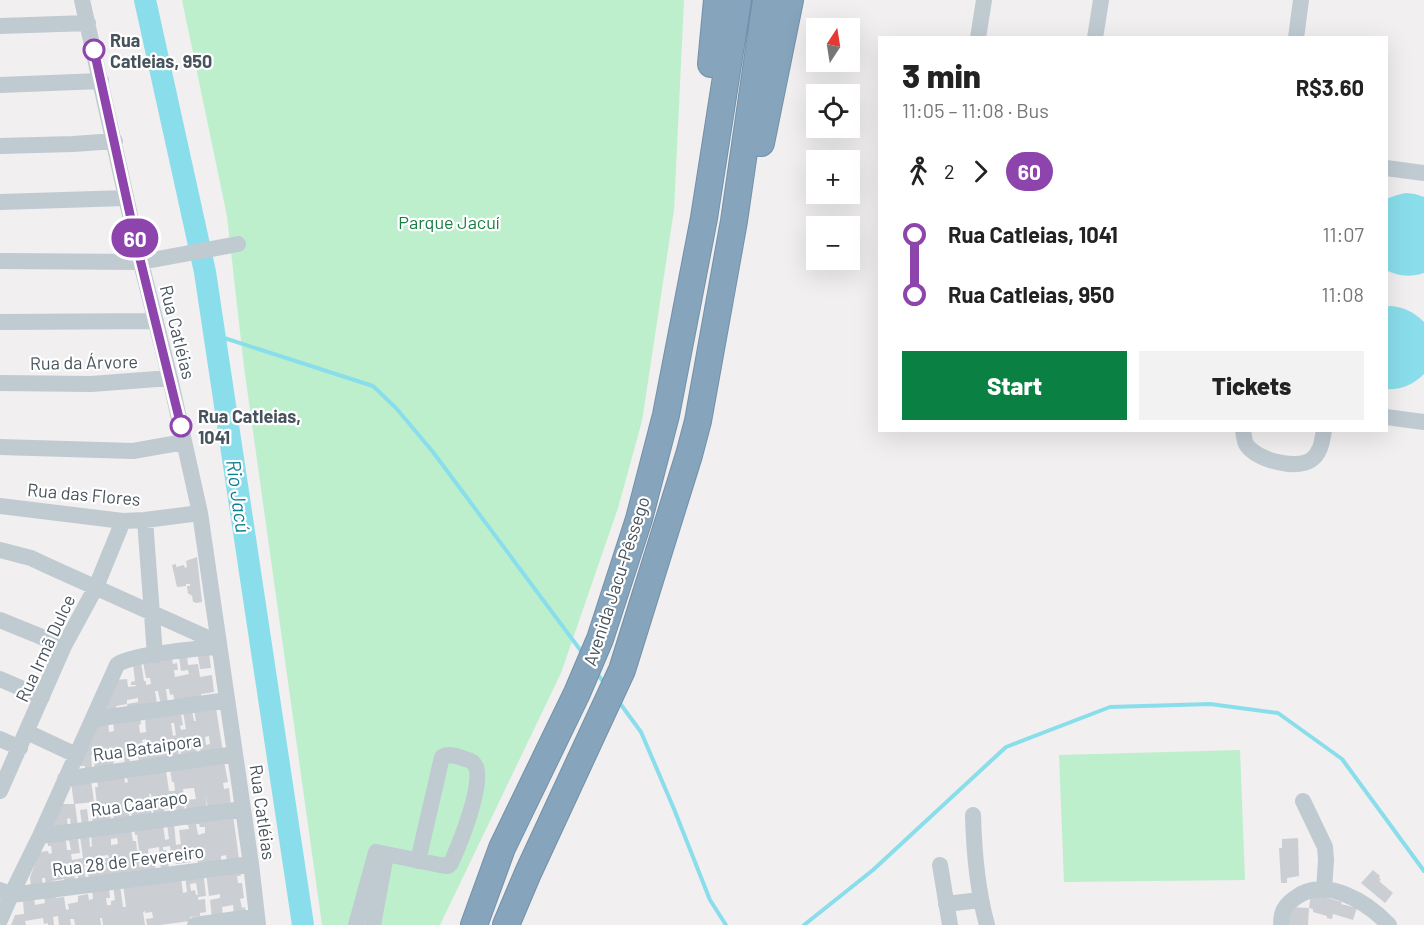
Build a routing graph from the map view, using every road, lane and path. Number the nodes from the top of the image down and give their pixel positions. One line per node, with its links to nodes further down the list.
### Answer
1 (82, 0): 9 (street, Rua Catléias)
2 (717, 0): 22 (highway)
3 (738, 0): 22 (highway, Avenida Jacu-Pêssego)
4 (766, 0): 23 (highway, Avenida Jacu-Pêssego)
5 (790, 0): 23 (highway)
6 (984, 0): 11 (street)
7 (1101, 0): 12 (street)
8 (1301, 0): 13 (street)
9 (88, 23): 10 (street); 14 (street, Rua Catléias)
10 (0, 27)
11 (978, 36)
12 (1095, 36)
13 (1296, 36)
14 (101, 81): 15 (street); 16 (street, Rua Catléias)
15 (0, 85)
16 (115, 141): 17 (street); 20 (street, Rua Catléias)
17 (0, 146)
18 (1388, 168): 19 (street)
19 (1424, 173)
20 (126, 198): 21 (street); 26 (street, Rua Catléias)
21 (0, 202)
22 (704, 218): 62 (highway, Avenida Jacu-Pêssego)
23 (734, 221): 67 (highway, Avenida Jacu-Pêssego)
24 (236, 245): 26 (street)
25 (0, 261): 26 (street)
26 (141, 262): 27 (street, Rua Catléias)
27 (156, 321): 28 (street); 29 (street, Rua Catléias)
28 (0, 322)
29 (170, 378): 30 (street, Rua da Árvore); 35 (street, Rua Catléias)
30 (0, 383)
31 (1388, 417): 32 (street)
32 (1424, 422)
33 (1243, 432): 34 (street)
34 (1324, 432)
35 (184, 442): 36 (street); 38 (street, Rua Catléias)
36 (0, 447)
37 (0, 506): 40 (street, Rua das Flores)
38 (200, 513): 39 (street, Rua das Flores); 45 (street, Rua Catléias)
39 (146, 520): 40 (street, Rua das Flores); 43 (street)
40 (123, 521): 42 (street, Rua Irmã Dulce)
41 (0, 550): 42 (street)
42 (96, 587): 43 (street); 46 (street, Rua Irmã Dulce)
43 (152, 614): 45 (street); 47 (street)
44 (0, 620): 46 (street)
45 (219, 644): 47 (street); 50 (street, Rua Catléias)
46 (64, 646): 49 (street, Rua Irmã Dulce)
47 (155, 655): 51 (street)
48 (0, 679): 49 (street)
49 (42, 697): 53 (street, Rua Irmã Dulce)
50 (227, 700): 51 (street); 54 (street, Rua Catléias)
51 (93, 719): 55 (street)
52 (0, 739): 53 (street)
53 (24, 740): 55 (street); 57 (street, Rua Irmã Dulce)
54 (235, 754): 56 (street, Rua Bataipora); 59 (street, Rua Catléias)
55 (76, 755): 56 (street)
56 (65, 779): 61 (street)
57 (0, 791)
58 (1303, 801): 68 (street)
59 (243, 808): 61 (street, Rua Caarapo); 65 (street, Rua Catléias)
60 (973, 815): 70 (street)
61 (40, 836): 69 (street)
62 (502, 848): 77 (highway); 78 (highway, Avenida Jacu-Pêssego)
63 (381, 853): 64 (street); 75 (street); 76 (street)
64 (418, 861): 64 (street)
65 (251, 864): 69 (street, Rua 28 de Fevereiro); 73 (street, Rua Catléias)
66 (940, 865): 71 (street)
67 (528, 873): 79 (highway, Avenida Jacu-Pêssego); 80 (highway)
68 (1324, 890): 83 (street); 84 (street)
69 (5, 892): 72 (street)
70 (980, 900): 71 (street); 82 (street)
71 (946, 904): 81 (street)
72 (0, 920)
73 (258, 921): 74 (street)
74 (195, 925)
75 (356, 925)
76 (373, 925)
77 (458, 925)
78 (474, 925)
79 (507, 925)
80 (519, 925)
81 (950, 925)
82 (987, 925)
83 (1281, 925)
84 (1389, 925)

